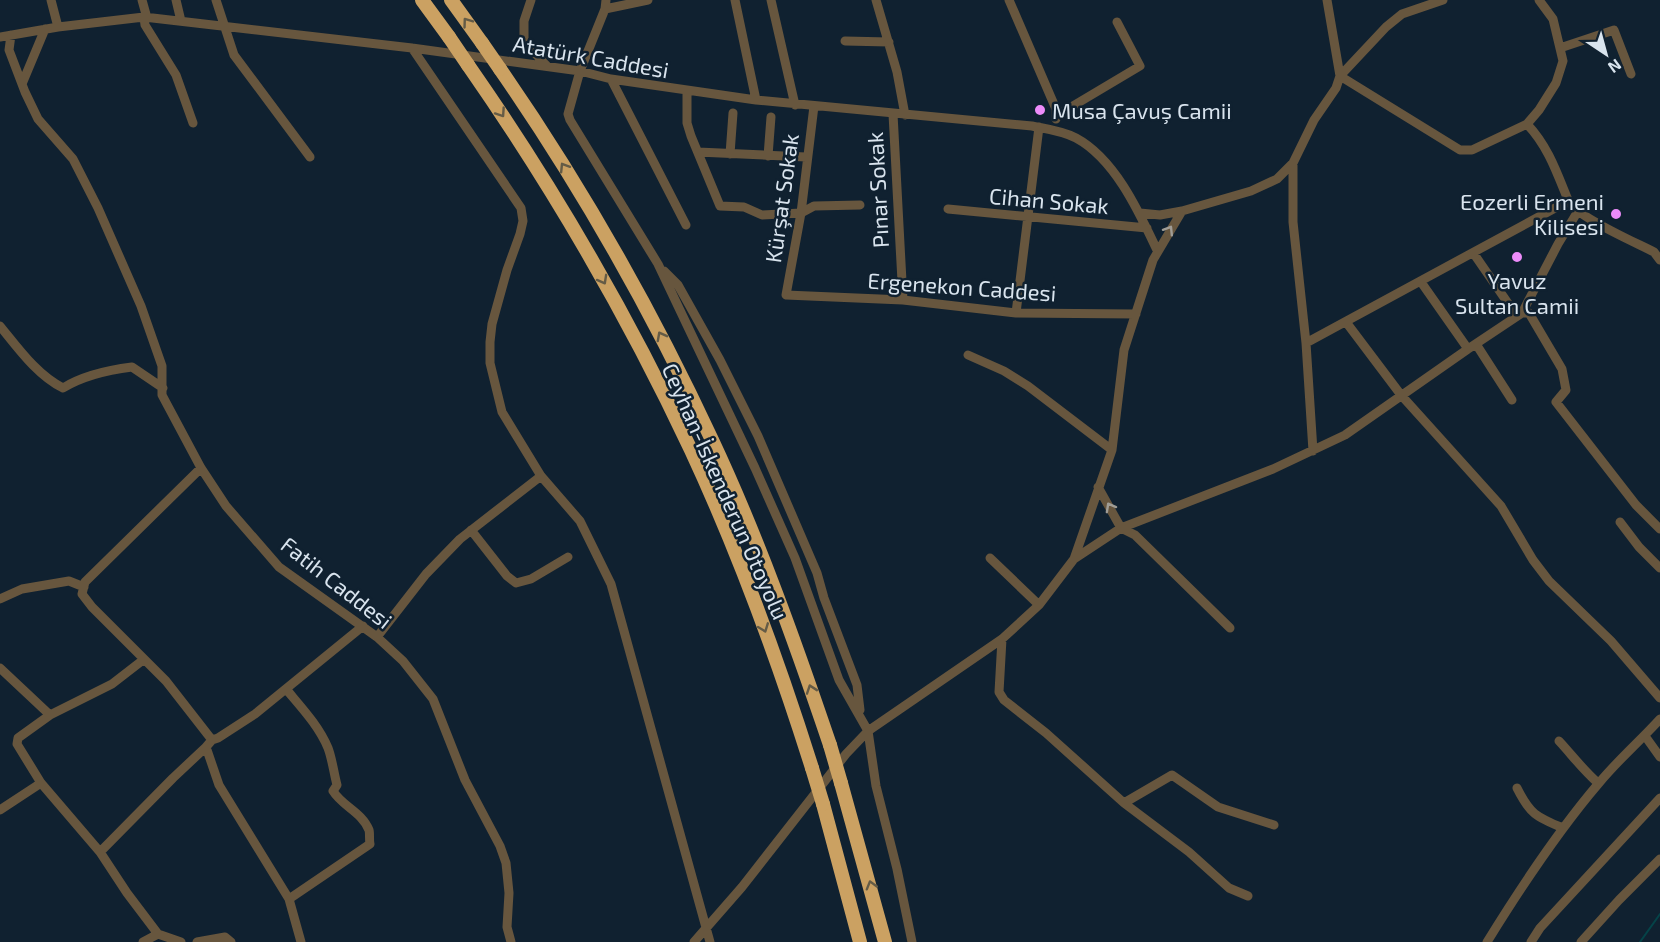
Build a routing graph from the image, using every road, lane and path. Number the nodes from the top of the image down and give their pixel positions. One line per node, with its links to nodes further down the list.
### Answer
1 (51, 0): 21 (street)
2 (142, 0): 18 (street)
3 (176, 0): 19 (street)
4 (216, 0): 22 (street)
5 (422, 0): 137 (highway, Ceyhan-İskenderun Otoyolu, one-way to 137, bridge)
6 (451, 0): 138 (highway, Ceyhan-İskenderun Otoyolu, one-way to 6, bridge)
7 (531, 0): 30 (street)
8 (648, 0): 17 (street)
9 (735, 0): 37 (street)
10 (771, 0): 38 (street)
11 (876, 0): 27 (street)
12 (1010, 0): 43 (street)
13 (1327, 0): 33 (street)
14 (1443, 0): 16 (street)
15 (1542, 1): 29 (street)
16 (1420, 3): 33 (street)
17 (605, 5): 31 (street)
18 (145, 17): 19 (street, Atatürk Caddesi); 21 (street, Atatürk Caddesi); 45 (street)
19 (181, 21): 22 (street, Atatürk Caddesi)
20 (1117, 22): 43 (street)
21 (58, 27): 23 (street, Atatürk Caddesi)
22 (224, 27): 28 (street, Atatürk Caddesi); 52 (street)
23 (45, 29): 24 (street, Atatürk Caddesi); 35 (street)
24 (11, 35): 25 (street, Atatürk Caddesi); 35 (street, Fatih Caddesi)
25 (0, 37)
26 (845, 41): 27 (street)
27 (889, 42): 42 (street)
28 (412, 48): 30 (street, Atatürk Caddesi); 86 (street)
29 (1560, 48): 32 (street); 46 (street)
30 (547, 66): 31 (street, Atatürk Caddesi)
31 (580, 71): 34 (street, Atatürk Caddesi); 68 (street)
32 (1631, 74)
33 (1340, 76): 46 (street); 54 (street)
34 (612, 79): 36 (street, Atatürk Caddesi); 63 (street)
35 (22, 84): 80 (street, Fatih Caddesi)
36 (687, 92): 37 (street, Atatürk Caddesi); 49 (street)
37 (756, 100): 38 (street, Atatürk Caddesi)
38 (795, 105): 39 (street, Atatürk Caddesi)
39 (814, 106): 41 (street, Atatürk Caddesi); 53 (street, Kürşat Sokak)
40 (733, 113): 50 (street)
41 (893, 114): 42 (street, Atatürk Caddesi); 71 (street, Pınar Sokak)
42 (905, 116): 47 (street, Atatürk Caddesi)
43 (1056, 116): 48 (street)
44 (771, 117): 51 (street)
45 (193, 123)
46 (1527, 124): 55 (street)
47 (1039, 127): 48 (street, Atatürk Caddesi); 62 (street)
48 (1056, 130): 61 (street, Atatürk Caddesi)
49 (698, 153): 50 (street); 60 (street)
50 (730, 154): 51 (street)
51 (768, 156): 53 (street)
52 (310, 157)
53 (806, 158): 60 (street, Kürşat Sokak)
54 (1293, 163): 58 (street); 77 (street)
55 (1568, 201): 59 (street); 66 (street)
56 (860, 205): 60 (street)
57 (948, 209): 62 (street, Cihan Sokak)
58 (1182, 211): 61 (street); 65 (street, one-way to 58)
59 (1578, 211): 67 (street); 73 (street)
60 (801, 213): 70 (street, Kürşat Sokak)
61 (1140, 213): 64 (street, Atatürk Caddesi)
62 (1029, 218): 64 (street, Cihan Sokak); 72 (street)
63 (687, 225)
64 (1147, 228): 65 (street, Atatürk Caddesi)
65 (1157, 250): 74 (street)
66 (1474, 254): 69 (street); 73 (street)
67 (1658, 255)
68 (658, 264): 108 (street); 108 (street)
69 (1421, 282): 75 (street); 78 (street)
70 (786, 295): 71 (street, Ergenekon Caddesi)
71 (903, 300): 72 (street, Ergenekon Caddesi)
72 (1016, 313): 74 (street, Ergenekon Caddesi)
73 (1522, 313): 78 (street); 90 (street)
74 (1136, 314): 83 (street)
75 (1346, 322): 77 (street); 81 (street)
76 (0, 326): 80 (street)
77 (1306, 343): 84 (street)
78 (1472, 346): 81 (street); 82 (street)
79 (968, 355): 83 (street)
80 (163, 388): 85 (street, Fatih Caddesi)
81 (1401, 395): 84 (street); 106 (street)
82 (1512, 400)
83 (1112, 450): 87 (street)
84 (1313, 451): 89 (street)
85 (201, 468): 96 (street); 99 (street, Fatih Caddesi)
86 (541, 476): 91 (street); 127 (street)
87 (1098, 487): 89 (street, one-way to 87); 94 (street)
88 (1620, 522): 95 (street)
89 (1121, 528): 94 (street); 100 (street)
90 (1660, 529)
91 (471, 530): 92 (street); 101 (street)
92 (568, 557)
93 (990, 558): 98 (street)
94 (1074, 559): 98 (street)
95 (1660, 568)
96 (84, 587): 97 (street); 103 (street)
97 (0, 599)
98 (1039, 605): 102 (street)
99 (363, 626): 101 (street, Fatih Caddesi); 105 (street)
100 (1230, 628)
101 (376, 637): 134 (street, Fatih Caddesi)
102 (1002, 639): 110 (street); 119 (street)
103 (143, 660): 107 (street); 113 (street)
104 (0, 668): 107 (street)
105 (286, 689): 113 (street); 126 (street)
106 (1660, 698)
107 (50, 715): 115 (street)
108 (861, 718): 110 (street)
109 (1660, 719): 111 (street)
110 (868, 731): 127 (street); 139 (street)
111 (1645, 736): 114 (street); 116 (street)
112 (1559, 741): 116 (street)
113 (209, 744): 123 (street); 126 (street)
114 (1660, 757)
115 (41, 783): 120 (street); 123 (street)
116 (1598, 783): 122 (street)
117 (1517, 788): 122 (street)
118 (1660, 798): 141 (street)
119 (1124, 803): 121 (street); 125 (street)
120 (0, 810)
121 (1274, 825)
122 (1563, 828): 140 (street)
123 (100, 852): 128 (street)
124 (1660, 859): 142 (street)
125 (1248, 896)
126 (289, 899): 133 (street)
127 (706, 930): 135 (street); 136 (street)
128 (158, 934): 129 (street); 130 (street)
129 (143, 942)
130 (181, 942)
131 (197, 942): 132 (street)
132 (231, 942)
133 (301, 942)
134 (511, 942)
135 (694, 942)
136 (710, 942)
137 (860, 942)
138 (885, 942)
139 (912, 942)
140 (1487, 942)
141 (1531, 942)
142 (1581, 942)

